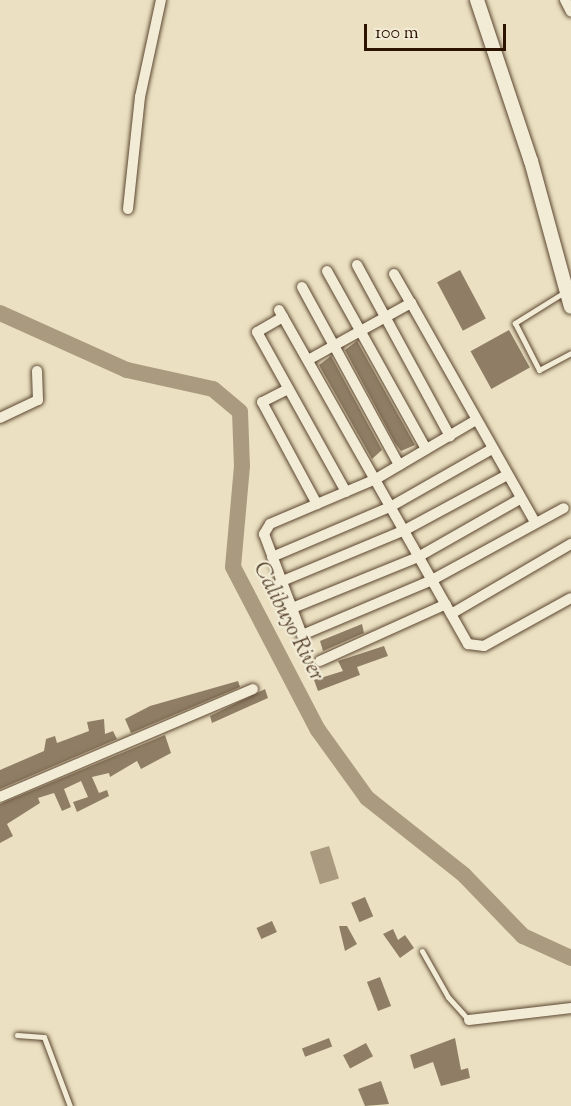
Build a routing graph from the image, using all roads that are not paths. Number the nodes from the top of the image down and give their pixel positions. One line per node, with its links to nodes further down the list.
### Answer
1 (161, 0): 5 (street)
2 (477, 0): 10 (street)
3 (565, 0): 4 (street)
4 (571, 12)
5 (128, 209)
6 (357, 265): 13 (street)
7 (327, 271): 14 (street)
8 (394, 274): 11 (street)
9 (302, 288): 15 (street)
10 (563, 293): 12 (street); 16 (lane)
11 (411, 303): 13 (street); 21 (street)
12 (571, 307)
13 (386, 316): 14 (street); 22 (street)
14 (359, 331): 15 (street); 23 (street)
15 (334, 345): 17 (street); 25 (street)
16 (571, 353)
17 (308, 360): 19 (street); 27 (street)
18 (37, 371): 20 (street)
19 (288, 389): 28 (street); 30 (street)
20 (0, 418)
21 (476, 420): 22 (street); 24 (street)
22 (450, 436): 23 (street)
23 (426, 449): 25 (street)
24 (492, 449): 26 (street); 31 (street)
25 (399, 465): 27 (street)
26 (507, 474): 29 (street); 34 (street)
27 (376, 479): 28 (street); 31 (street)
28 (346, 492): 30 (street)
29 (520, 499): 33 (street); 37 (street)
30 (317, 504): 36 (street)
31 (390, 507): 34 (street); 36 (street)
32 (564, 508): 33 (street)
33 (535, 522): 38 (street)
34 (405, 530): 37 (street); 39 (street)
35 (571, 544): 42 (street)
36 (272, 557): 39 (street)
37 (418, 557): 38 (street); 41 (street)
38 (432, 580): 41 (street); 42 (street)
39 (280, 582): 41 (street)
40 (571, 598): 42 (street)
41 (290, 609)
42 (448, 609): 43 (street)
43 (320, 661)
44 (253, 689): 45 (street)
45 (0, 797)
46 (423, 951): 48 (lane)
47 (571, 1008): 48 (street)
48 (469, 1020)
49 (17, 1035): 50 (lane)
50 (70, 1106)

